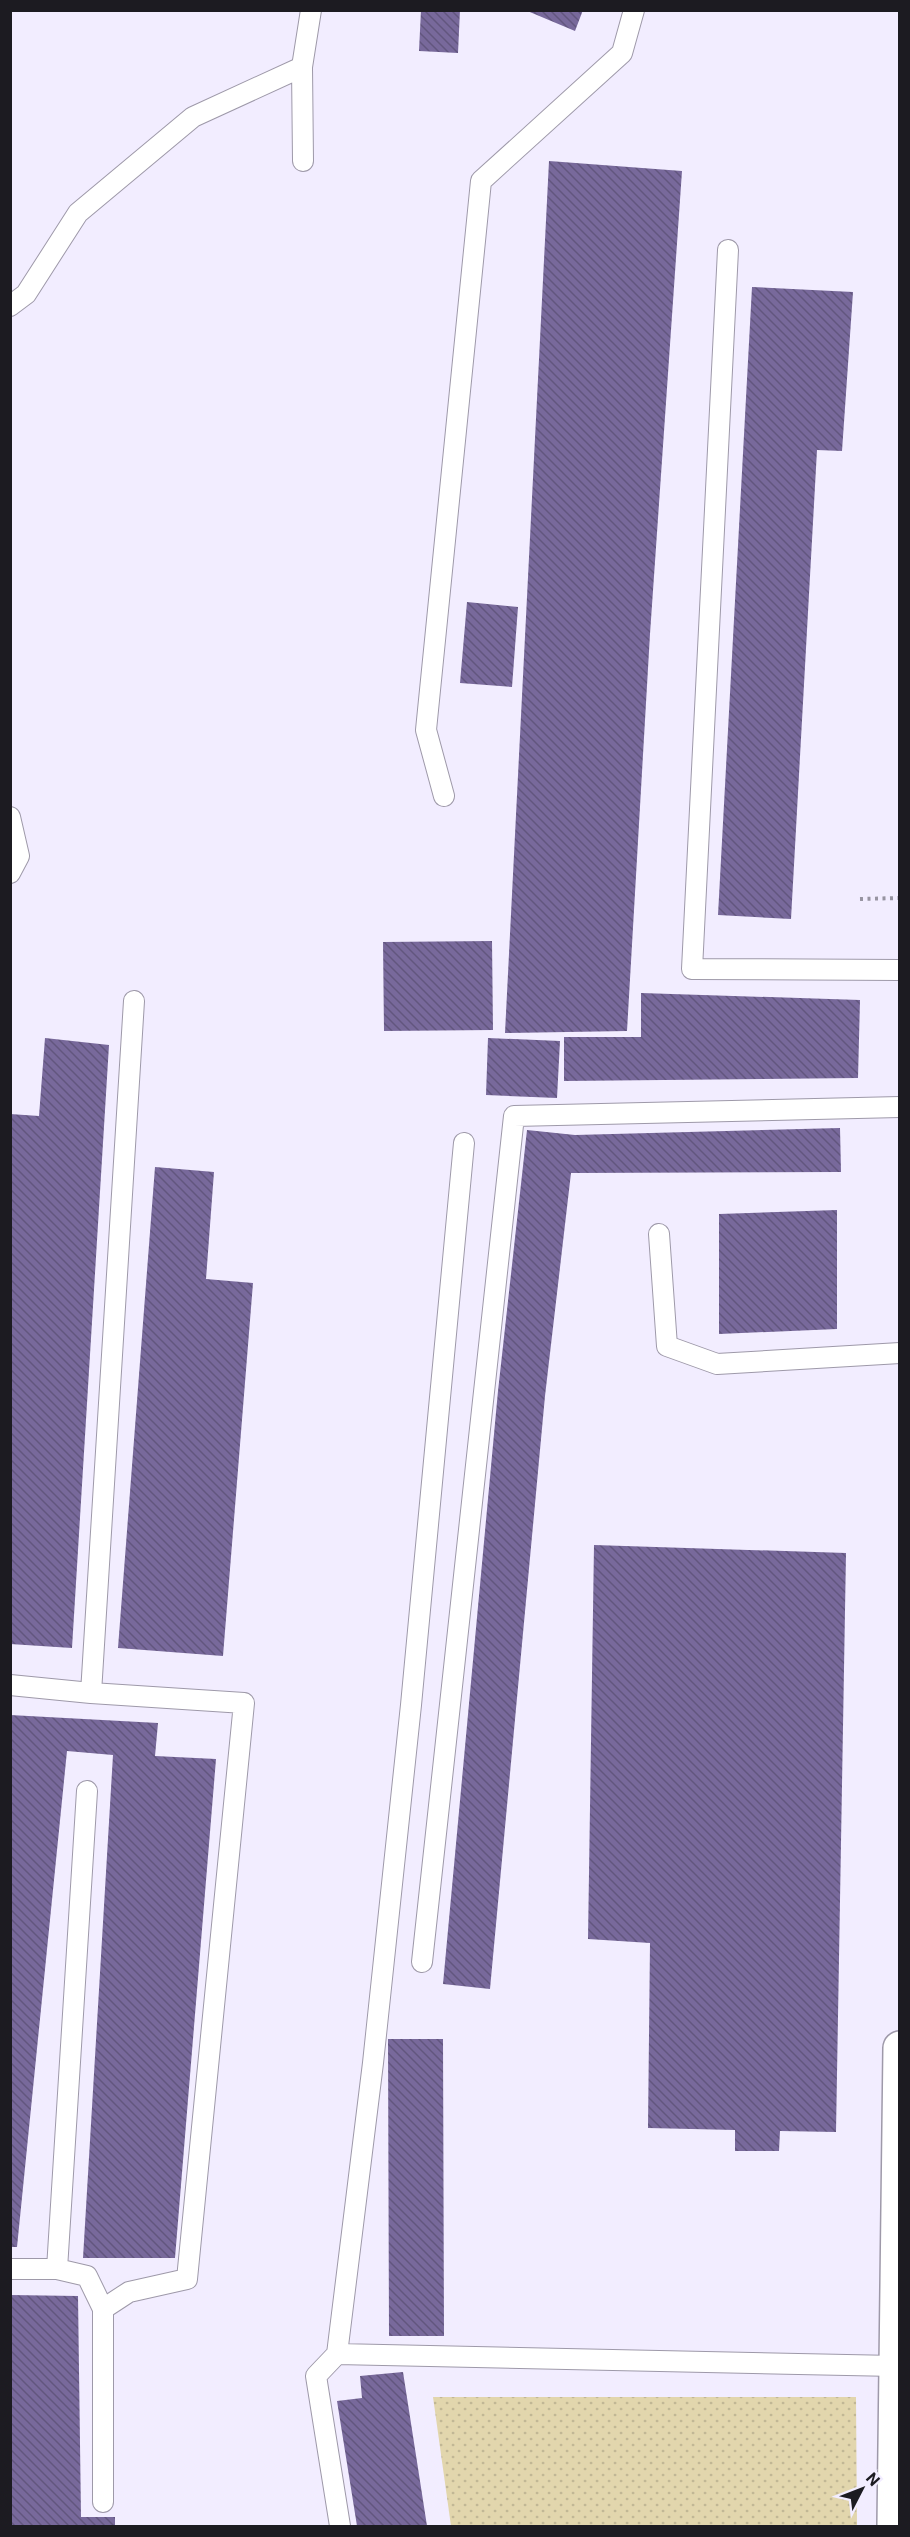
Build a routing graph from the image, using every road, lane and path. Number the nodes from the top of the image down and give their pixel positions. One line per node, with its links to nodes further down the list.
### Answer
1 (311, 10): 3 (lane)
2 (634, 10): 7 (lane)
3 (302, 67): 4 (lane); 6 (lane)
4 (303, 161)
5 (728, 250): 12 (lane)
6 (10, 306)
7 (444, 796)
8 (10, 818): 9 (lane)
9 (10, 873)
10 (900, 898): 11 (path)
11 (860, 899)
12 (900, 970)
13 (134, 1001): 19 (lane)
14 (900, 1107): 21 (lane)
15 (464, 1143): 27 (lane)
16 (659, 1234): 17 (lane)
17 (900, 1353)
18 (10, 1685): 19 (lane)
19 (91, 1693): 26 (lane)
20 (87, 1791): 25 (lane)
21 (422, 1962)
22 (900, 2048): 23 (street)
23 (898, 2201): 28 (street)
24 (10, 2269): 25 (lane)
25 (57, 2269): 26 (lane)
26 (103, 2309): 29 (lane)
27 (337, 2354): 28 (lane); 30 (lane)
28 (895, 2366): 31 (street)
29 (103, 2502)
30 (340, 2526)
31 (894, 2526)

